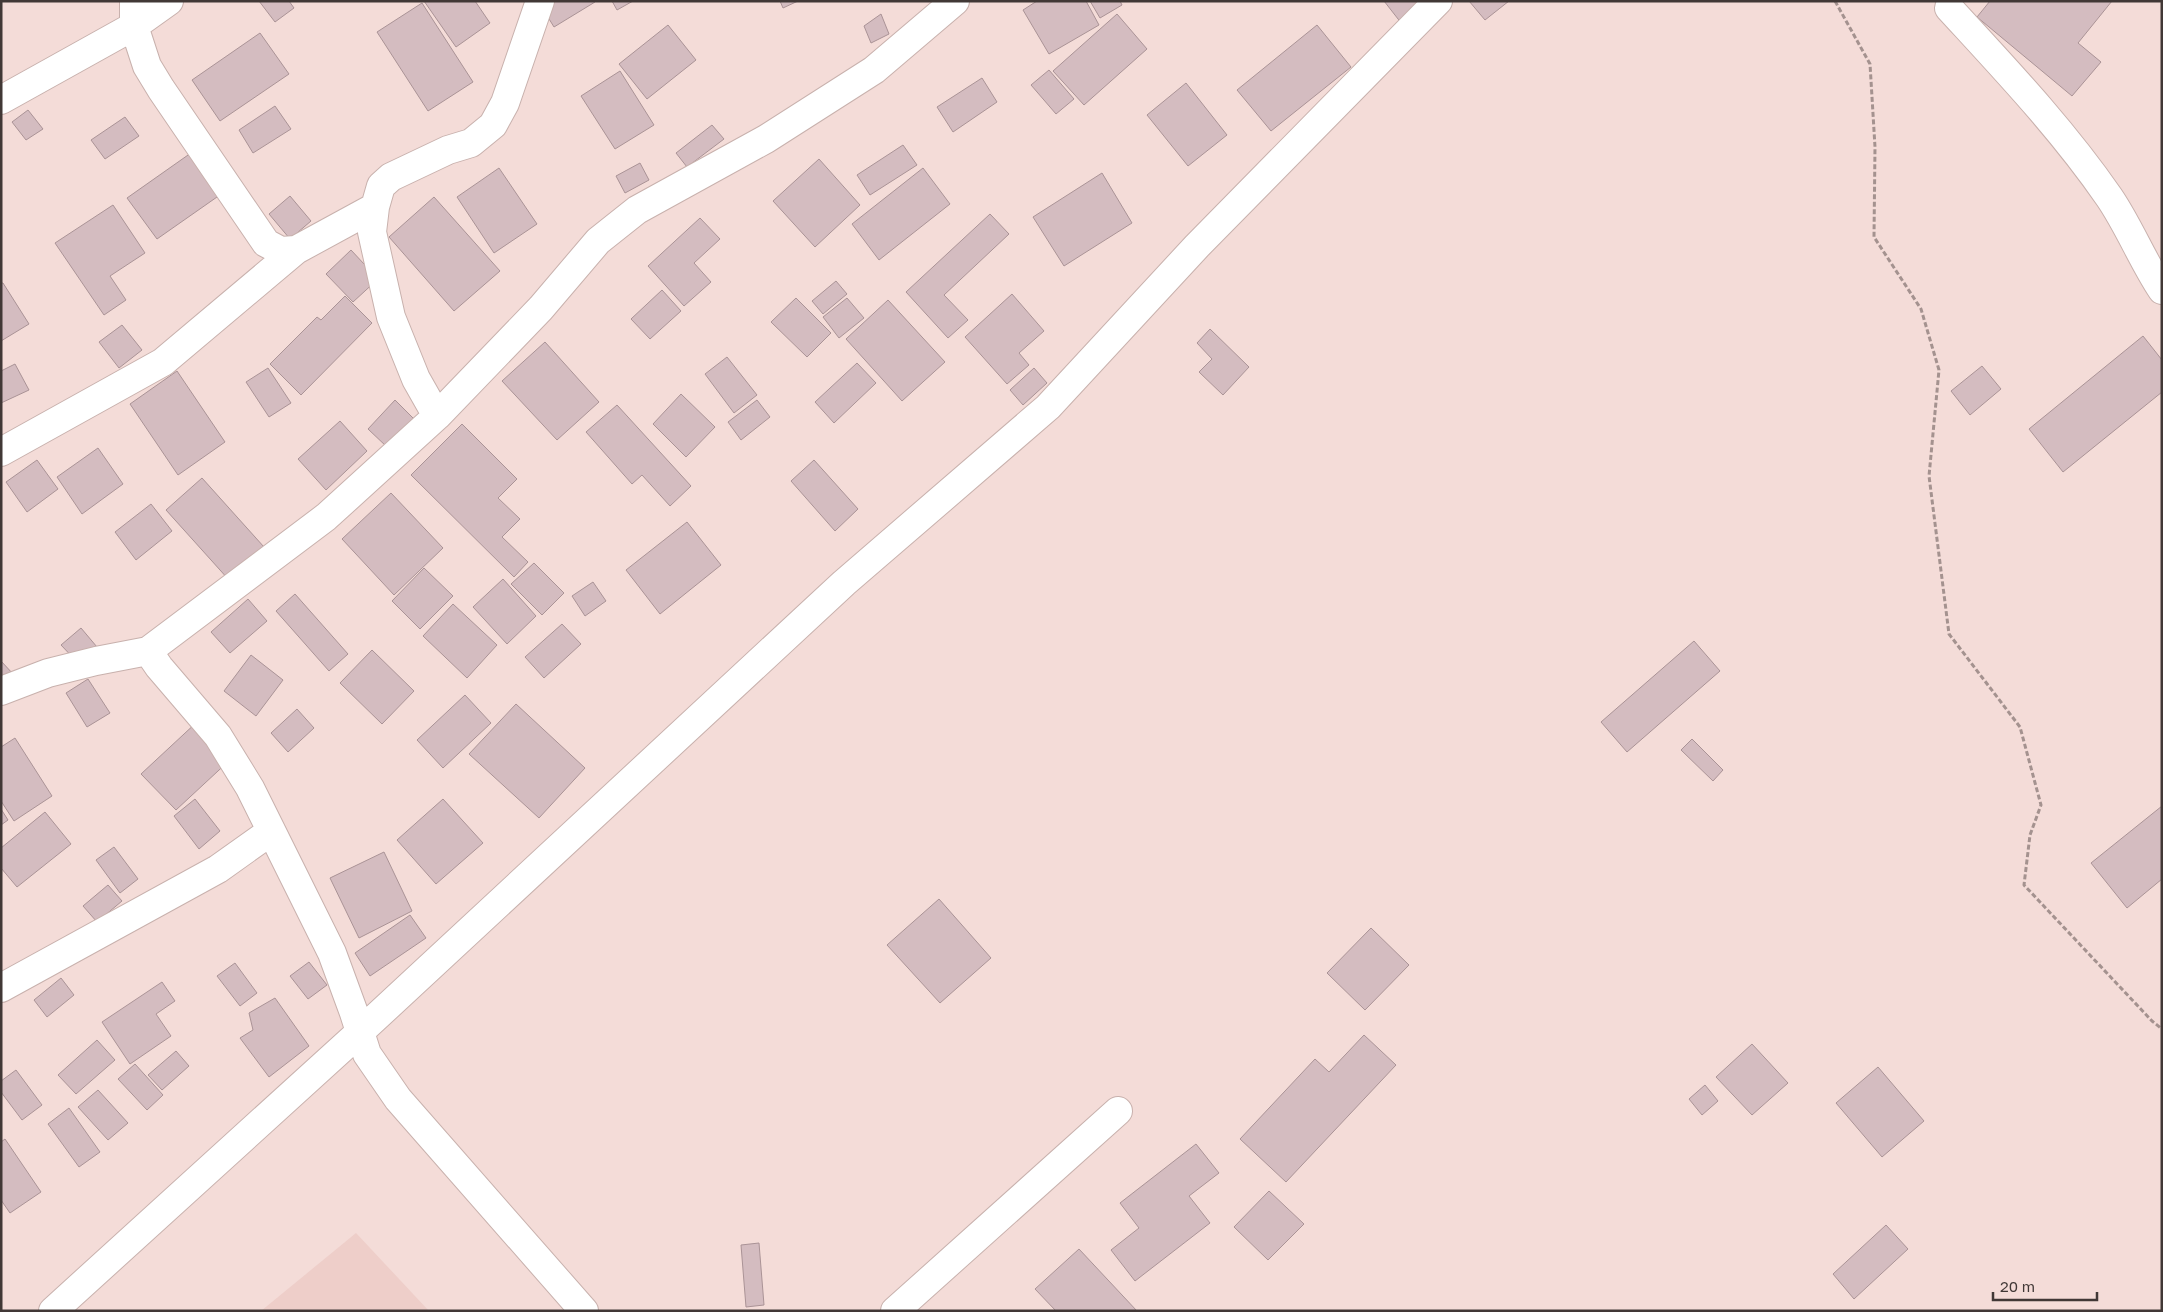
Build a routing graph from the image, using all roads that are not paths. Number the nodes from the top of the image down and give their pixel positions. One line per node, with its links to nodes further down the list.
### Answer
1 (169, 1): 6 (street)
2 (540, 1): 8 (street)
3 (955, 1): 11 (street)
4 (1438, 1): 17 (street)
5 (1949, 8): 10 (street)
6 (134, 14): 7 (street); 9 (street)
7 (1, 100)
8 (375, 208): 9 (street); 11 (street)
9 (296, 250): 12 (street)
10 (2162, 290)
11 (437, 416): 13 (street)
12 (1, 452)
13 (148, 652): 14 (street); 15 (street)
14 (1, 691)
15 (270, 832): 16 (street); 17 (street)
16 (1, 988)
17 (360, 1032): 19 (street); 20 (street)
18 (1118, 1111): 21 (street)
19 (53, 1311)
20 (584, 1311)
21 (895, 1311)

